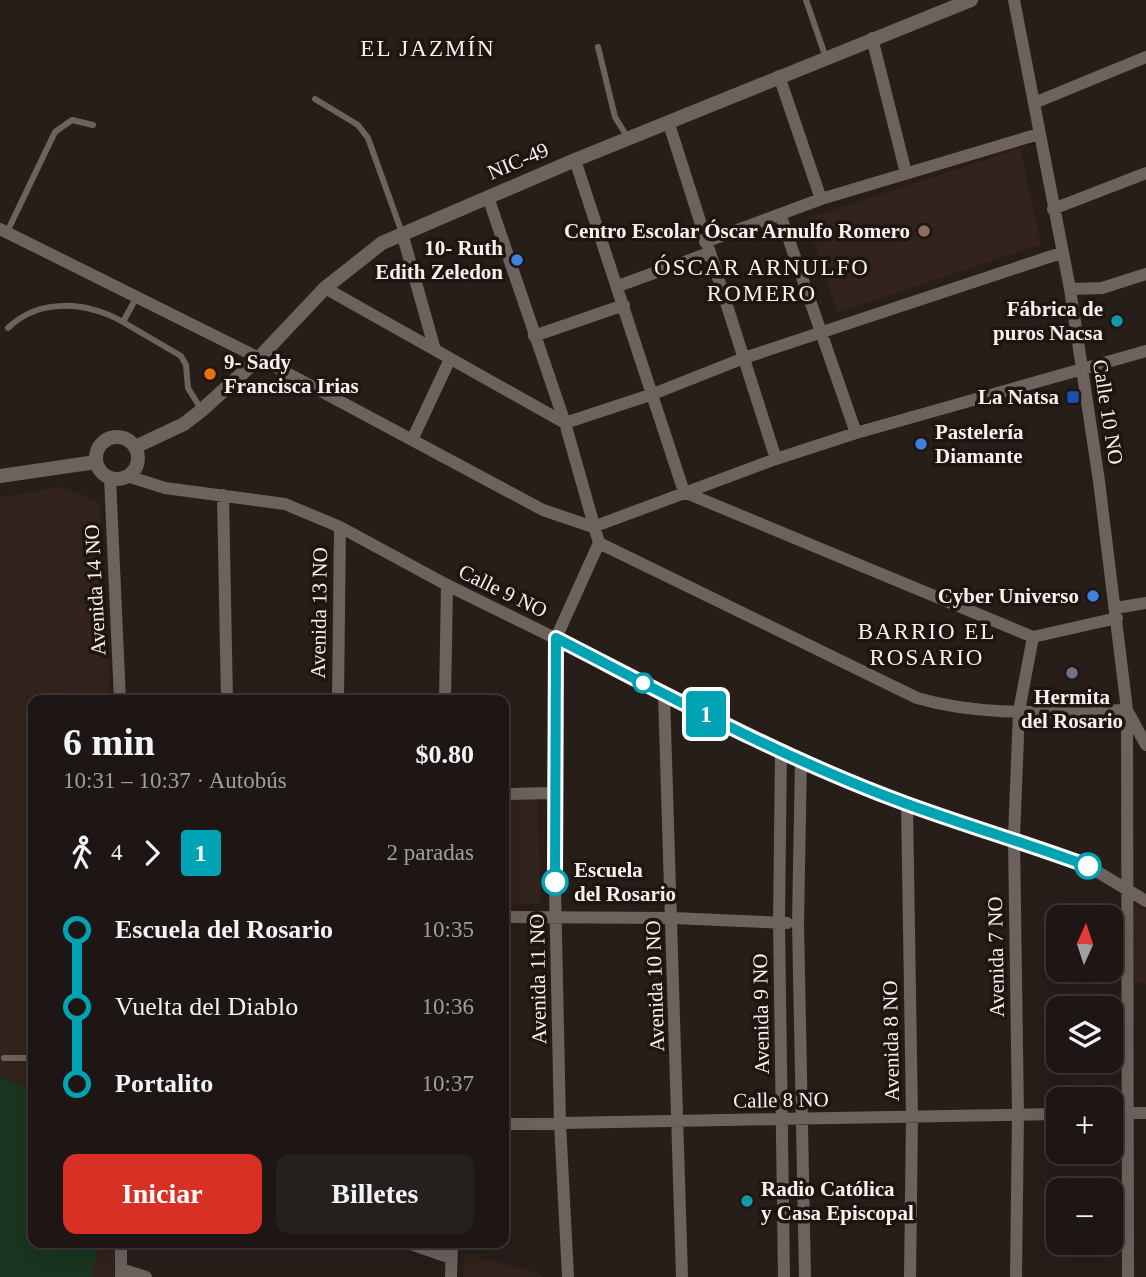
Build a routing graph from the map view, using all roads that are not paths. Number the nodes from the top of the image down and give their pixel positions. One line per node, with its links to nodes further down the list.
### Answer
1 (806, 0): 7 (lane)
2 (971, 0): 4 (street, NIC-49 / NIC-49)
3 (1014, 0): 10 (street, Calle 10 NO)
4 (873, 38): 7 (street, NIC-49 / NIC-49); 16 (street)
5 (598, 47): 14 (lane)
6 (1146, 57): 10 (street)
7 (826, 58): 8 (street, NIC-49 / NIC-49)
8 (779, 76): 11 (street, NIC-49 / NIC-49); 19 (street)
9 (315, 99): 23 (lane)
10 (1034, 103): 13 (street, Calle 10 NO)
11 (669, 124): 14 (street, NIC-49 / NIC-49); 24 (street)
12 (93, 125): 22 (lane)
13 (1038, 134): 16 (street); 20 (street, Calle 10 NO)
14 (629, 139): 15 (street, NIC-49 / NIC-49)
15 (575, 160): 18 (street, NIC-49 / NIC-49); 27 (street)
16 (906, 173): 19 (street)
17 (1146, 173): 20 (street)
18 (488, 197): 23 (street, NIC-49 / NIC-49); 35 (street)
19 (821, 199): 21 (street)
20 (1053, 209): 25 (street, Calle 10 NO)
21 (780, 214): 24 (street); 34 (street)
22 (3, 230): 30 (street)
23 (402, 233): 28 (street, NIC-49 / NIC-49); 36 (street)
24 (707, 247): 27 (street); 39 (street)
25 (1061, 253): 29 (street, Calle 10 NO); 34 (street)
26 (1146, 274): 29 (street)
27 (618, 286): 31 (street)
28 (325, 288): 36 (street); 38 (street, NIC-49 / NIC-49)
29 (1070, 289): 41 (street, Calle 10 NO)
30 (135, 298): 32 (lane); 38 (street)
31 (624, 305): 35 (street); 42 (street)
32 (123, 322): 33 (lane); 43 (lane)
33 (8, 328)
34 (822, 333): 39 (street); 45 (street)
35 (534, 336): 44 (street)
36 (435, 350): 40 (street)
37 (1146, 351): 41 (street)
38 (259, 358): 43 (street, NIC-49 / NIC-49); 46 (street)
39 (744, 358): 42 (street); 48 (street)
40 (450, 359): 44 (street); 46 (street)
41 (1082, 371): 45 (street); 60 (street, Calle 10 NO)
42 (653, 394): 44 (street); 53 (street)
43 (202, 410): 47 (street, NIC-49 / NIC-49)
44 (565, 423): 56 (street)
45 (856, 433): 48 (street)
46 (412, 440): 56 (street)
47 (135, 447): 49 (street); 51 (street)
48 (776, 459): 53 (street)
49 (96, 462): 50 (street); 52 (street)
50 (0, 476)
51 (127, 476): 52 (street); 54 (street, Calle 9 NO)
52 (110, 478): 64 (street, Avenida 14 NO)
53 (684, 492): 56 (street); 61 (street)
54 (223, 495): 55 (street, Calle 9 NO); 65 (street)
55 (340, 527): 58 (street, Calle 9 NO); 66 (street, Avenida 13 NO)
56 (593, 527): 57 (street)
57 (598, 542): 62 (street); 69 (street)
58 (447, 585): 62 (street, Calle 9 NO); 67 (street)
59 (1146, 603): 60 (street)
60 (1116, 613): 61 (street); 68 (street, Calle 10 NO)
61 (1032, 637): 69 (street, Avenida 7 NO)
62 (556, 638): 63 (street, Calle 9 NO); 73 (street, Avenida 11 NO)
63 (664, 694): 71 (street, Calle 9 NO); 81 (street, Avenida 10 NO)
64 (120, 695)
65 (227, 695)
66 (338, 695)
67 (445, 695)
68 (1126, 710): 69 (street); 70 (street, Calle 10 NO); 77 (street)
69 (1019, 711): 76 (street, Avenida 7 NO)
70 (1146, 745)
71 (781, 750): 72 (street, Calle 9 NO); 82 (street, Avenida 9 NO)
72 (800, 760): 75 (street, Calle 9 NO); 83 (street, Avenida 9 NO)
73 (553, 793): 74 (street); 79 (street, Avenida 11 NO)
74 (509, 794)
75 (907, 804): 76 (street, Calle 9 NO); 91 (street, Avenida 8 NO)
76 (1014, 838): 77 (street, Calle 9 NO); 90 (street, Avenida 7 NO)
77 (1125, 889): 78 (street, Calle 9 NO); 87 (street)
78 (1146, 901)
79 (556, 916): 80 (street); 81 (street); 95 (street, Avenida 11 NO)
80 (509, 917)
81 (673, 918): 82 (street); 94 (street, Avenida 10 NO)
82 (779, 922): 83 (street); 92 (street, Avenida 9 NO)
83 (798, 923): 93 (street, Avenida 9 NO)
84 (4, 1058): 85 (lane)
85 (28, 1058)
86 (1123, 1113): 87 (street)
87 (1128, 1113): 88 (street); 110 (street)
88 (1146, 1113)
89 (1046, 1114): 90 (street, Calle 8 NO)
90 (1018, 1115): 91 (street, Calle 8 NO); 109 (street, Avenida 7 NO)
91 (912, 1117): 93 (street, Calle 8 NO); 108 (street, Avenida 8 NO)
92 (781, 1119): 93 (street, Calle 8 NO); 94 (street, Calle 8 NO); 106 (street, Avenida 9 NO)
93 (801, 1119): 107 (street, Avenida 9 NO)
94 (679, 1121): 95 (street, Calle 8 NO); 105 (street, Avenida 10 NO)
95 (560, 1124): 96 (street, Calle 8 NO); 104 (street, Avenida 11 NO)
96 (509, 1125)
97 (121, 1248): 101 (street)
98 (422, 1248): 100 (street)
99 (452, 1248): 100 (street)
100 (451, 1258): 103 (street)
101 (121, 1273): 102 (street)
102 (146, 1277)
103 (451, 1277)
104 (568, 1277)
105 (682, 1277)
106 (784, 1277)
107 (805, 1277)
108 (910, 1277)
109 (1017, 1277)
110 (1128, 1277)

